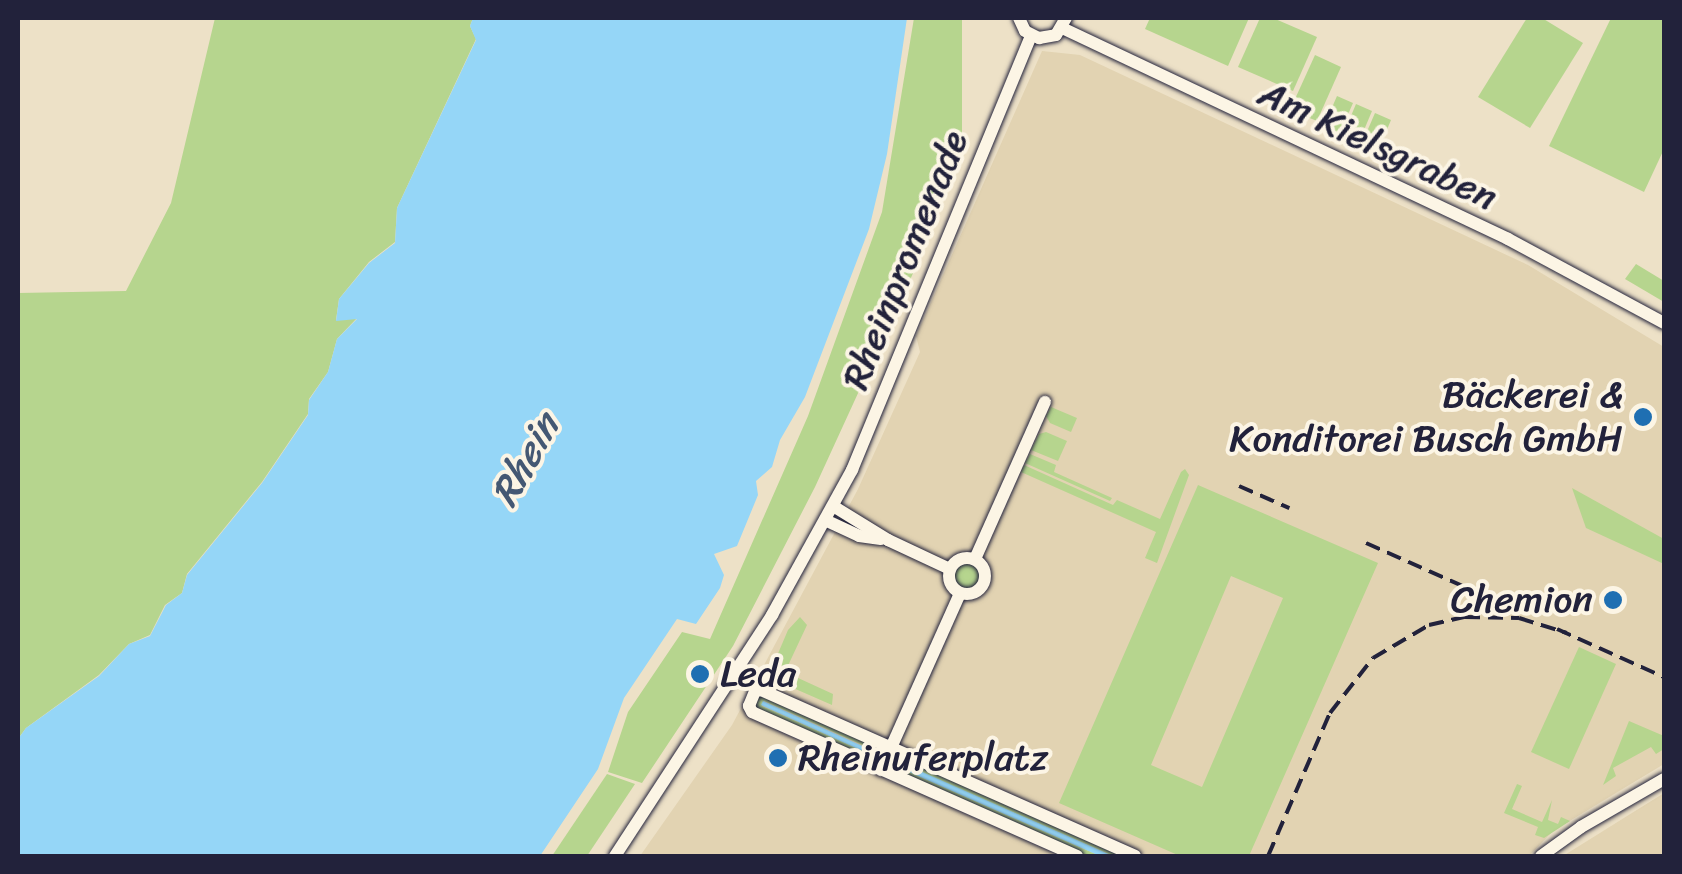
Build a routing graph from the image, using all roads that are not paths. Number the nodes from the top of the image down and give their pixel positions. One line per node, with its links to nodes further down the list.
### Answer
1 (1019, 18): 3 (street)
2 (1064, 23): 3 (street); 4 (street, Am Kielsgraben)
3 (1031, 35): 6 (street, Rheinpromenade)
4 (1664, 323)
5 (1045, 402): 9 (street)
6 (833, 506): 7 (street, Rheinpromenade); 8 (street)
7 (826, 520): 8 (street); 15 (street, Rheinpromenade)
8 (888, 540): 10 (street)
9 (974, 559): 10 (street); 11 (street)
10 (950, 568): 11 (street)
11 (960, 593): 12 (street)
12 (891, 747): 13 (street); 13 (street); 17 (street)
13 (881, 770): 16 (street)
14 (1664, 779): 18 (street)
15 (616, 856)
16 (1077, 856)
17 (1135, 856)
18 (1540, 856)

